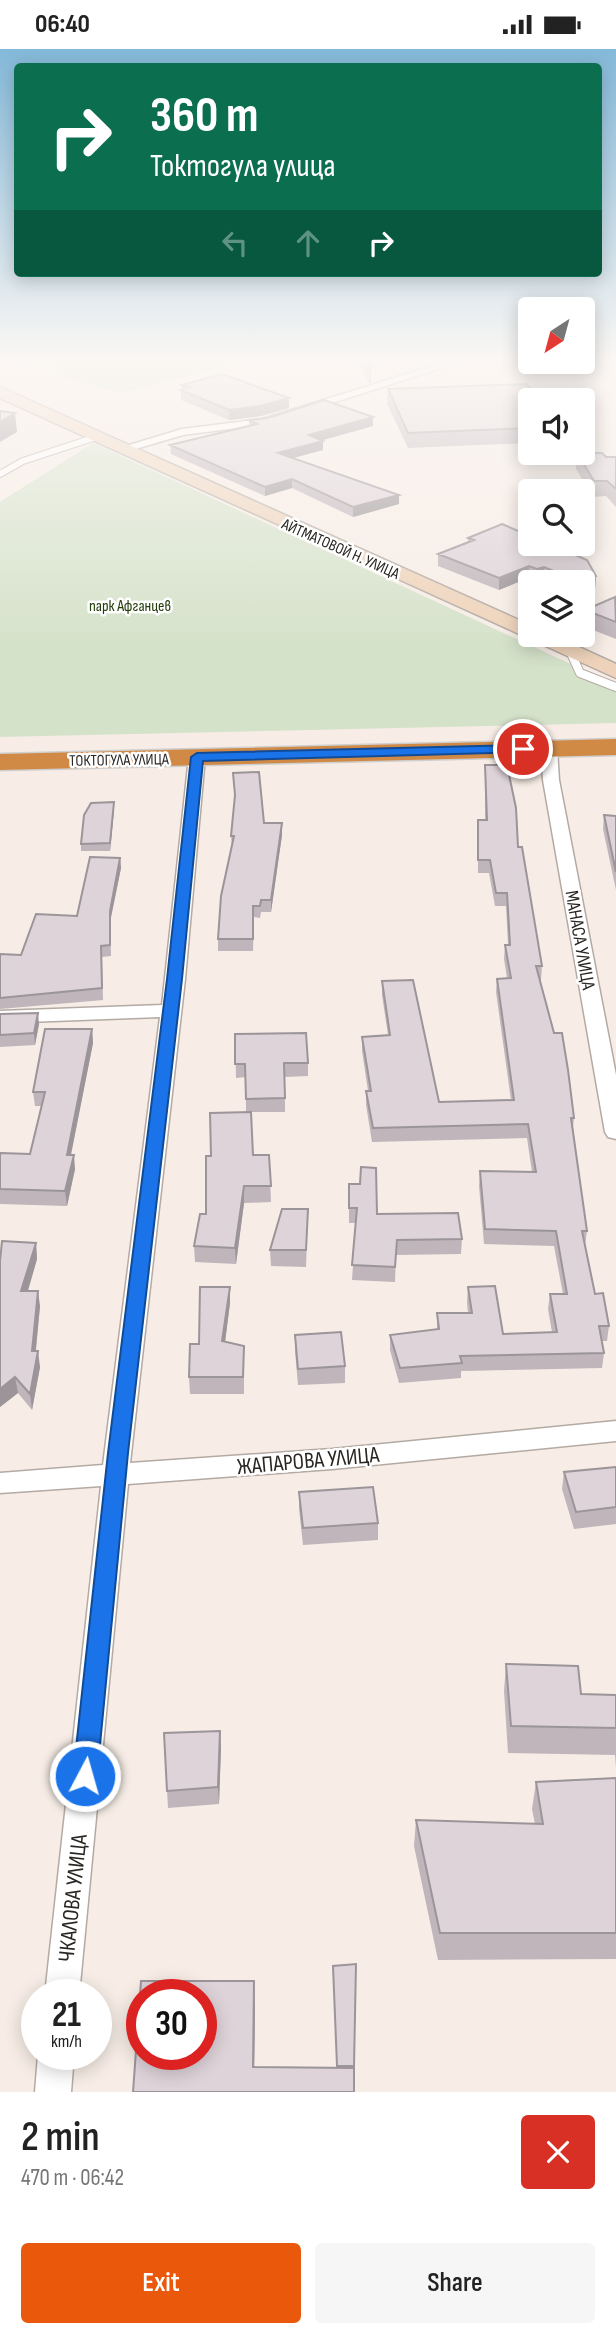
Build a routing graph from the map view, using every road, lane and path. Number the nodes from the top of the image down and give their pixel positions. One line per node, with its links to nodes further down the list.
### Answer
1 (40, 455): 3 (lane)
2 (136, 455): 4 (main road, АЙТМАТОВОЙ Н. УЛИЦА)
3 (0, 474)
4 (518, 627)
5 (561, 647): 6 (main road, АЙТМАТОВОЙ Н. УЛИЦА)
6 (570, 651): 7 (main road, АЙТМАТОВОЙ Н. УЛИЦА); 8 (lane)
7 (616, 672)
8 (616, 687)
9 (616, 747): 10 (highway, ТОКТОГУЛА УЛИЦА)
10 (549, 749): 11 (highway, ТОКТОГУЛА УЛИЦА); 15 (street, МАНАСА УЛИЦА)
11 (197, 757): 12 (highway, ТОКТОГУЛА УЛИЦА); 13 (street, ЧКАЛОВА УЛИЦА)
12 (0, 762)
13 (171, 1011): 14 (street); 17 (street, ЧКАЛОВА УЛИЦА)
14 (0, 1017)
15 (616, 1132)
16 (616, 1431): 17 (street, ЖАПАРОВА УЛИЦА)
17 (115, 1476): 18 (street, ЖАПАРОВА УЛИЦА); 19 (street, ЧКАЛОВА УЛИЦА)
18 (0, 1483)
19 (64, 1979)
20 (54, 2070): 21 (street)
21 (52, 2092)

